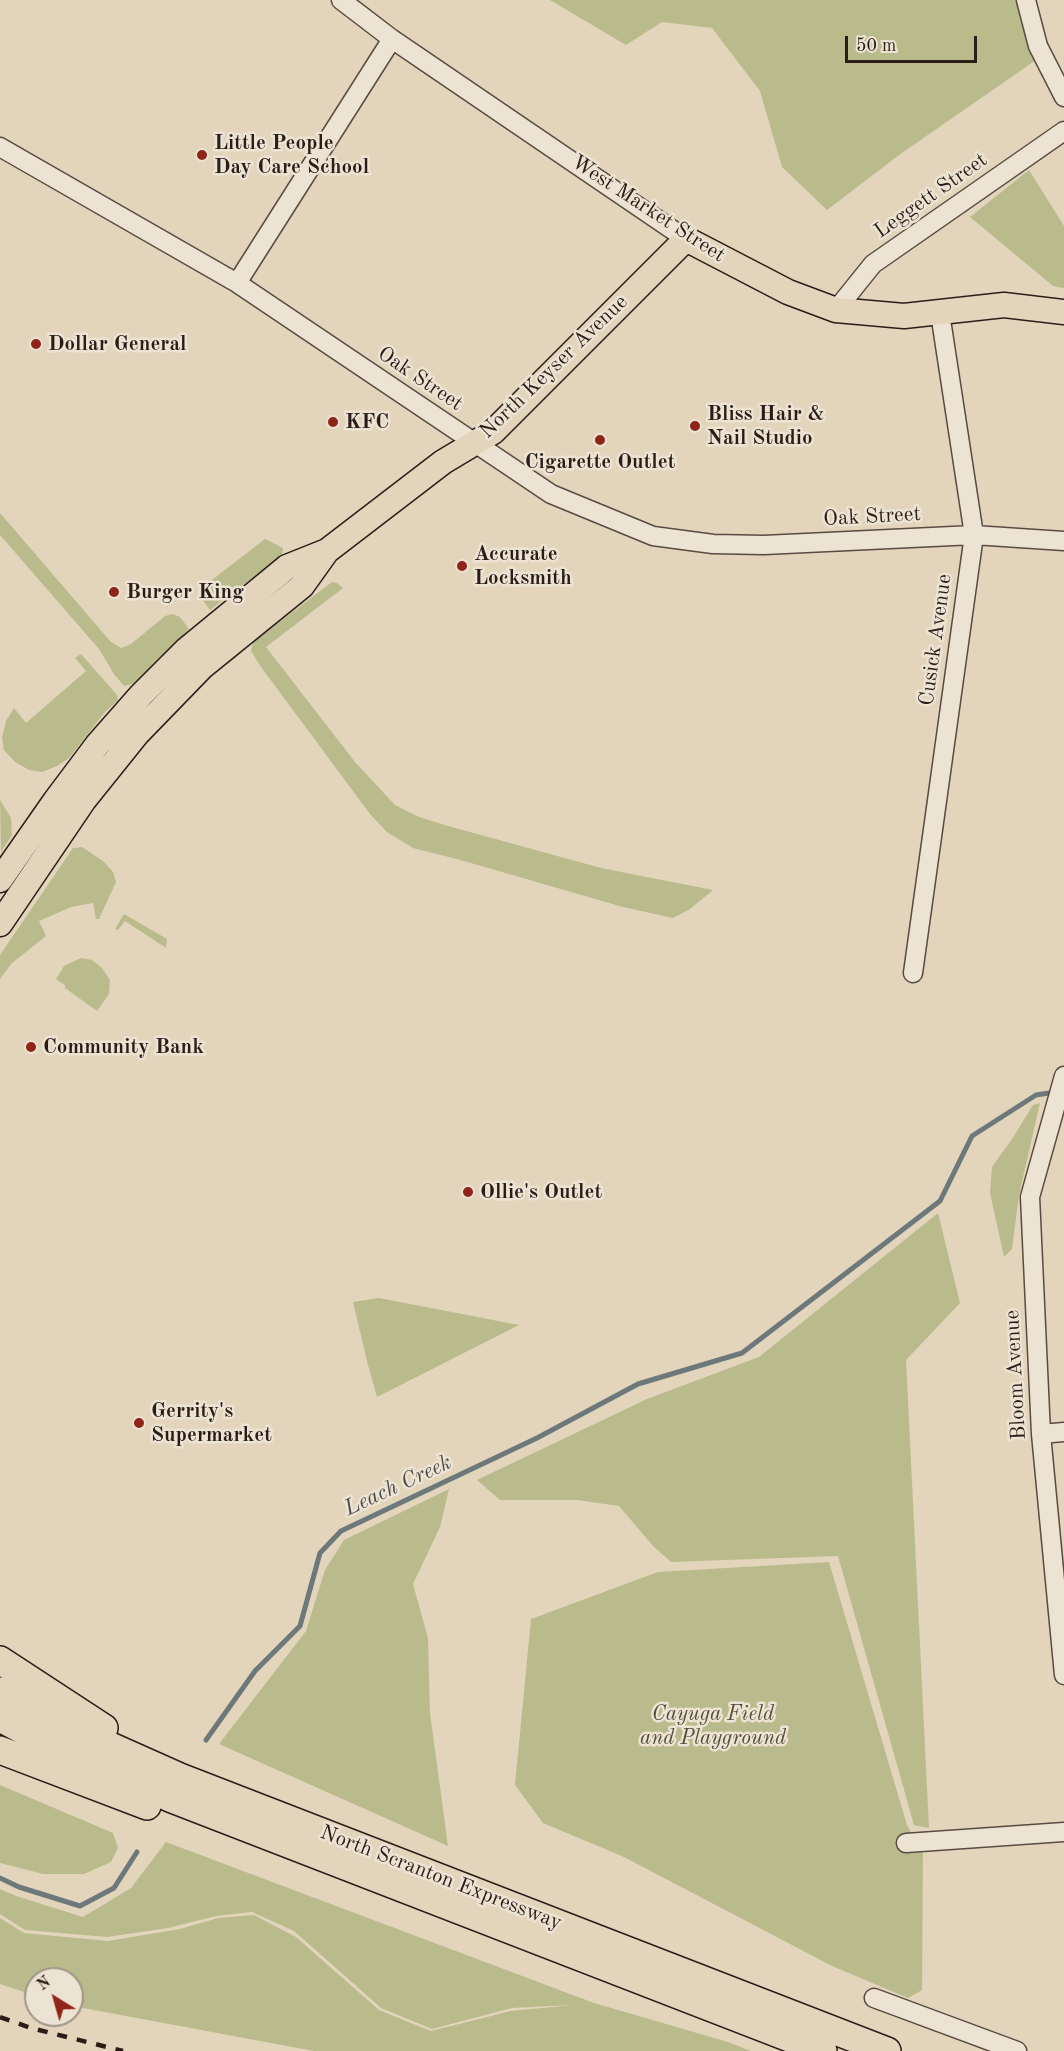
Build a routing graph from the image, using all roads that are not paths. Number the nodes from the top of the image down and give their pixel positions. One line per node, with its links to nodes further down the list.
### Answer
1 (341, 0): 3 (street, West Market Street)
2 (1026, 0): 4 (street)
3 (392, 39): 7 (street, West Market Street); 8 (street)
4 (1064, 97)
5 (1064, 131): 9 (street, Leggett Street)
6 (0, 147): 8 (street, Oak Street)
7 (686, 238): 9 (main road, West Market Street); 12 (main road, North Keyser Avenue)
8 (237, 283): 12 (street, Oak Street)
9 (836, 310): 11 (main road, West Market Street)
10 (1064, 312): 11 (main road, West Market Street)
11 (940, 313): 13 (street, Cusick Avenue)
12 (475, 443): 13 (street, Oak Street); 15 (main road, North Keyser Avenue)
13 (974, 535): 14 (street, Oak Street); 18 (street, Cusick Avenue)
14 (1064, 541)
15 (327, 551): 16 (main road, North Keyser Avenue); 17 (main road, North Keyser Avenue)
16 (0, 880)
17 (0, 924)
18 (913, 973)
19 (1064, 1076): 21 (street, Bloom Avenue)
20 (1064, 1432): 21 (street)
21 (1041, 1434): 23 (street, Bloom Avenue)
22 (0, 1660): 27 (highway)
23 (1064, 1676)
24 (0, 1691): 27 (highway, North Scranton Expressway)
25 (0, 1718): 30 (highway, North Scranton Expressway)
26 (0, 1750): 30 (highway)
27 (180, 1777): 33 (highway, North Scranton Expressway)
28 (1064, 1832): 29 (street)
29 (906, 1843)
30 (374, 1877): 32 (highway, North Scranton Expressway)
31 (874, 1998): 34 (street)
32 (823, 2051)
33 (887, 2051)
34 (1017, 2051)

